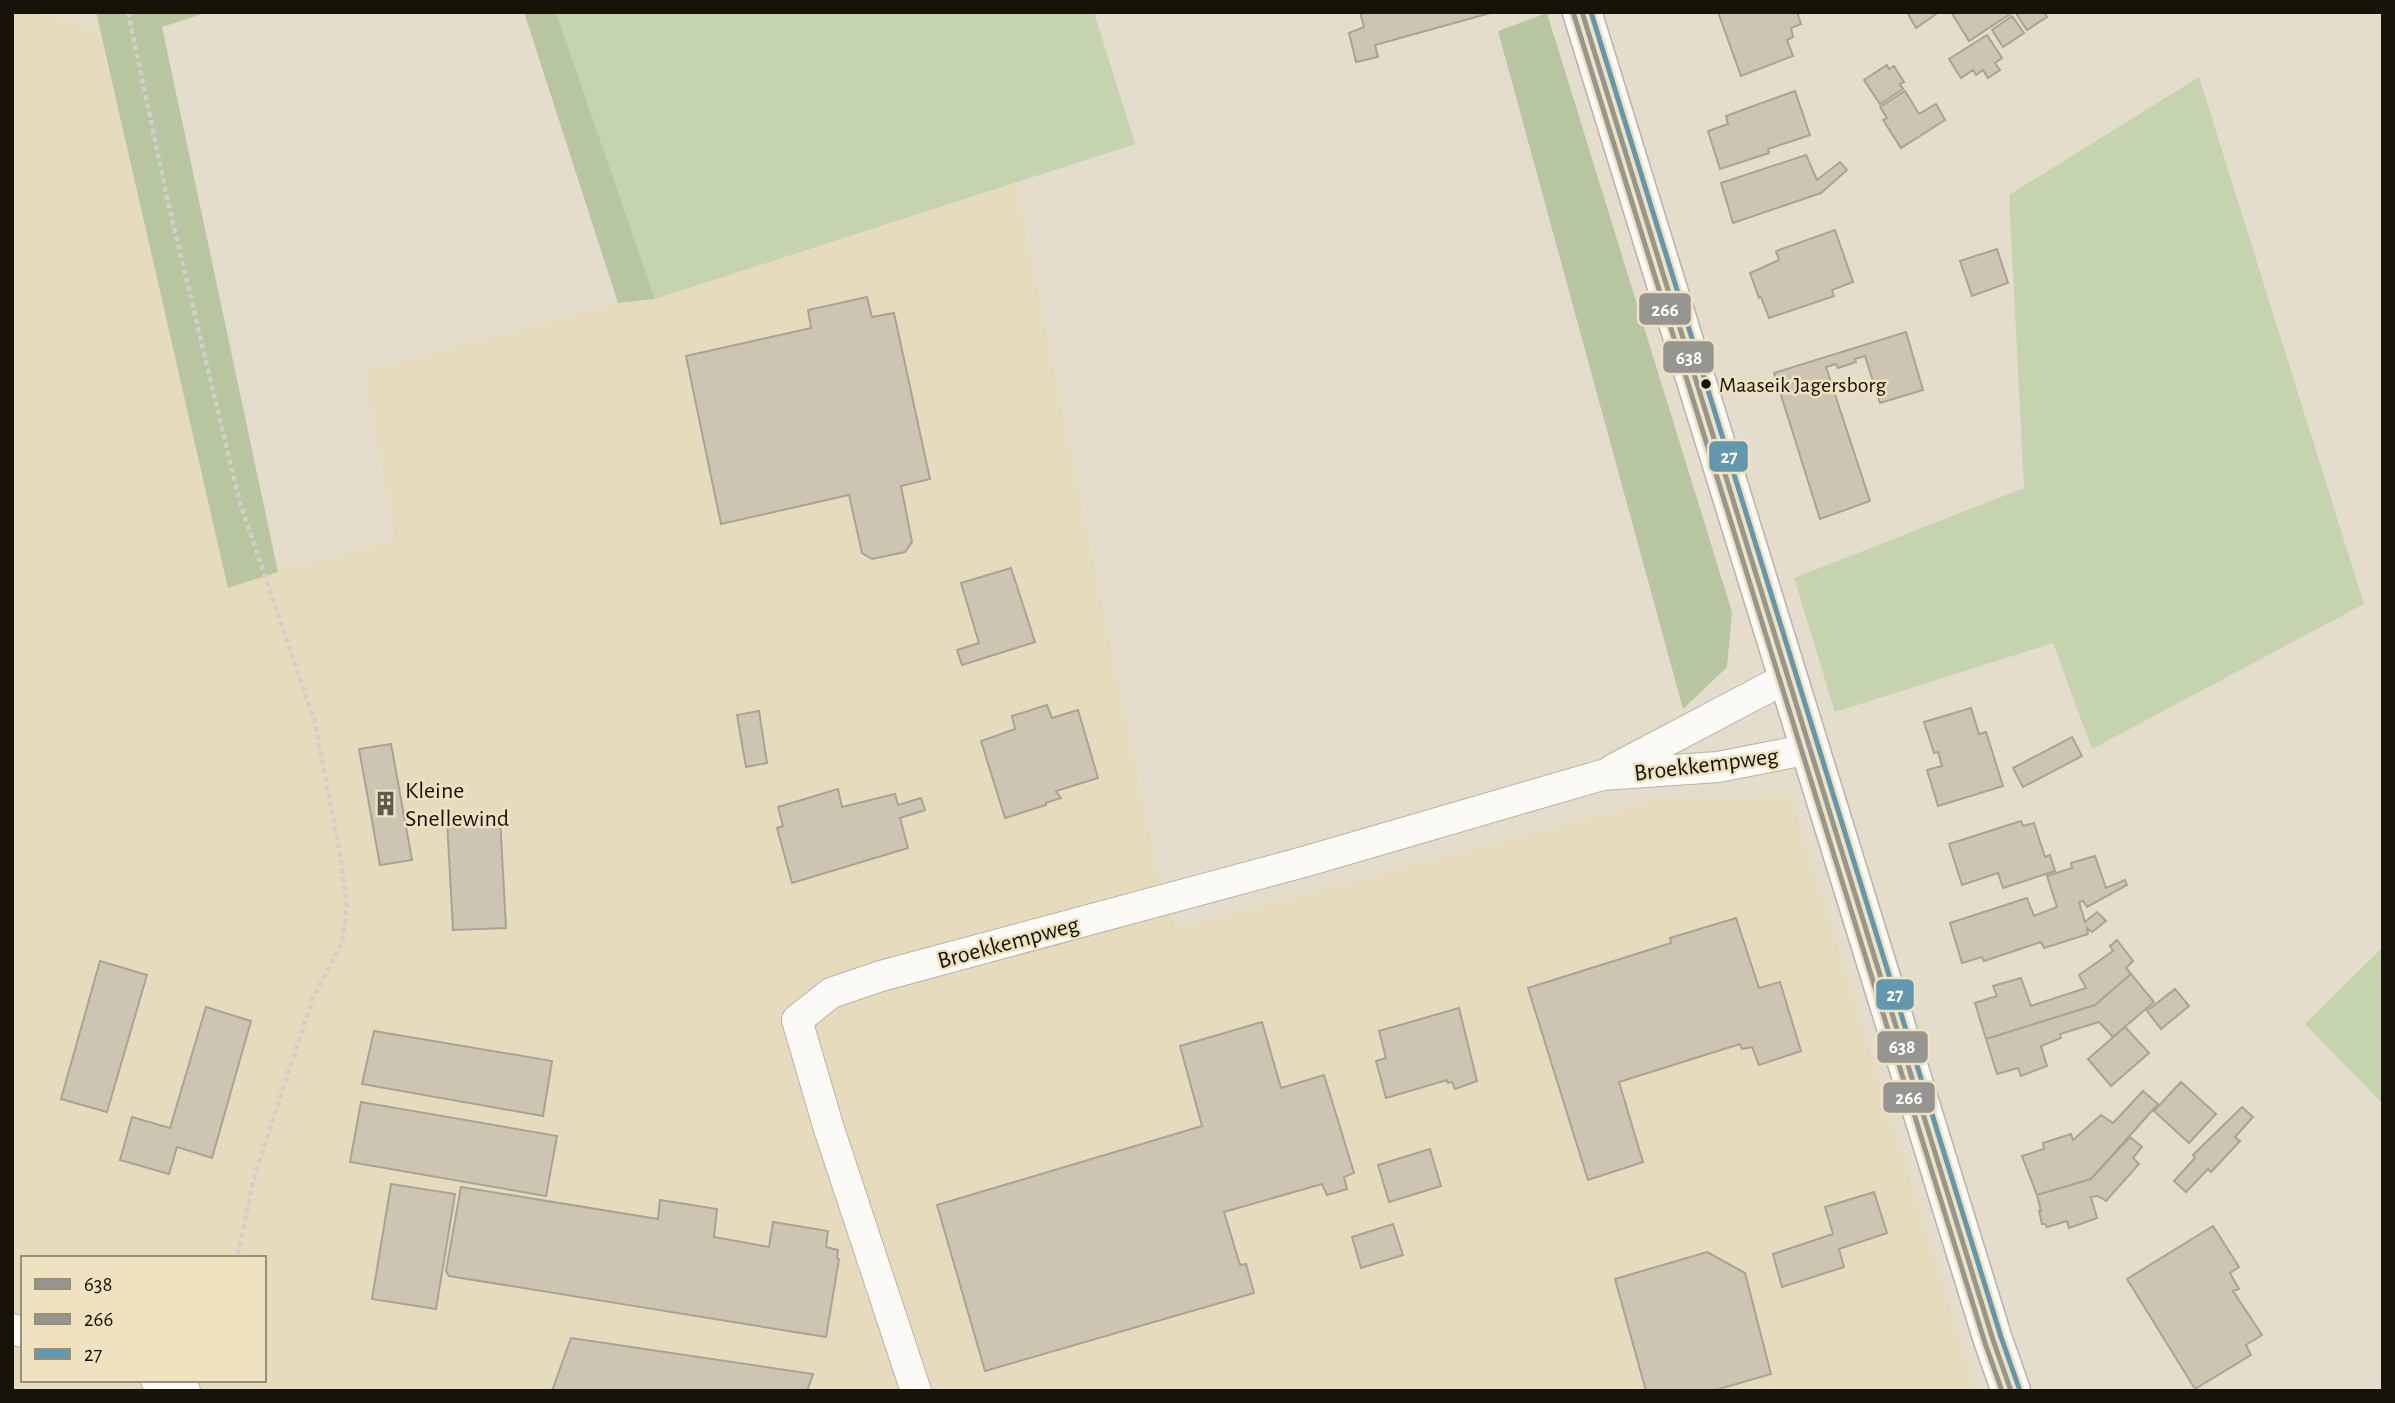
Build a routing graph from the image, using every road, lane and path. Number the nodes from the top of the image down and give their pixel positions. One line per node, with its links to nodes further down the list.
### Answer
1 (128, 12): 6 (path)
2 (1582, 12): 3 (main road)
3 (1787, 677): 4 (main road); 5 (street, Broekkempweg)
4 (1810, 749): 5 (street, Broekkempweg); 10 (main road)
5 (1602, 775): 9 (street, Broekkempweg)
6 (237, 1256)
7 (161, 1382): 8 (street)
8 (185, 1391)
9 (916, 1391)
10 (2011, 1391)

